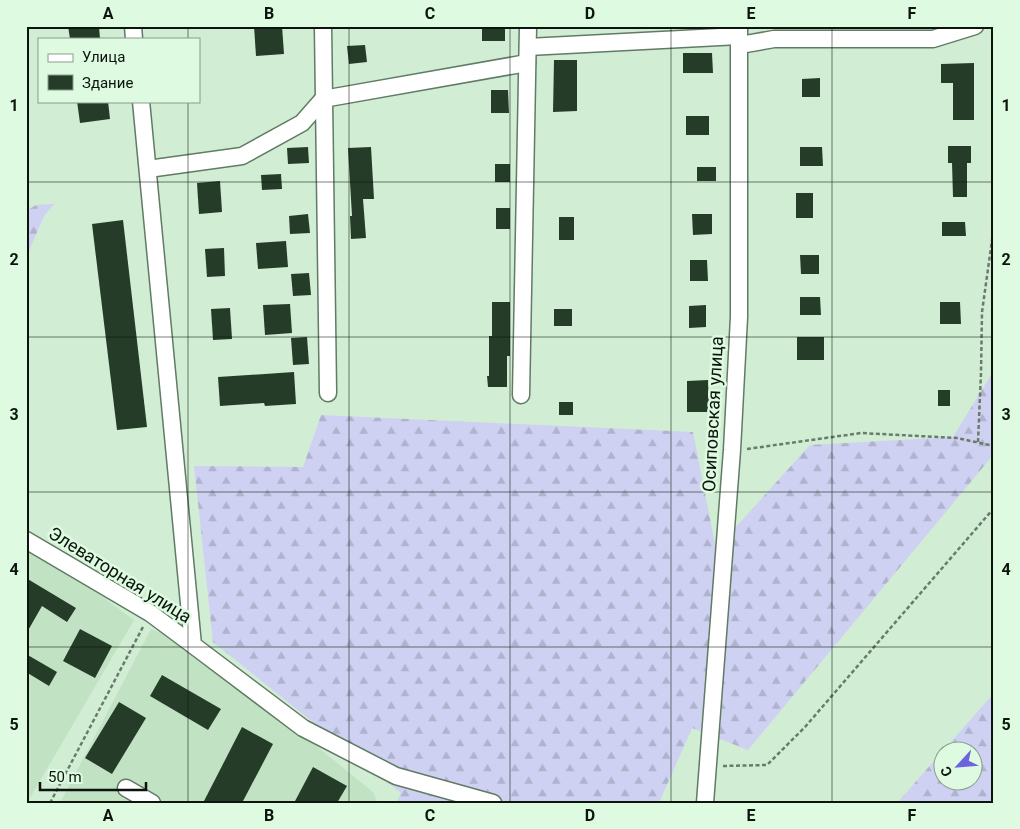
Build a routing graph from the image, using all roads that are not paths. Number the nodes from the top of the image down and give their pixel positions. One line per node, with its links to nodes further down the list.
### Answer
1 (323, 26): 7 (street)
2 (528, 26): 5 (street)
3 (975, 26): 4 (street)
4 (739, 36): 5 (street); 17 (street, Осиповская улица)
5 (528, 46): 6 (street)
6 (528, 63): 7 (street); 11 (street)
7 (323, 99): 9 (street); 10 (street)
8 (141, 102): 9 (street)
9 (148, 169): 13 (street)
10 (328, 393)
11 (521, 395)
12 (26, 540): 13 (street, Элеваторная улица)
13 (193, 644): 16 (street, Элеваторная улица)
14 (126, 788): 15 (street)
15 (152, 803)
16 (493, 803)
17 (705, 803)

